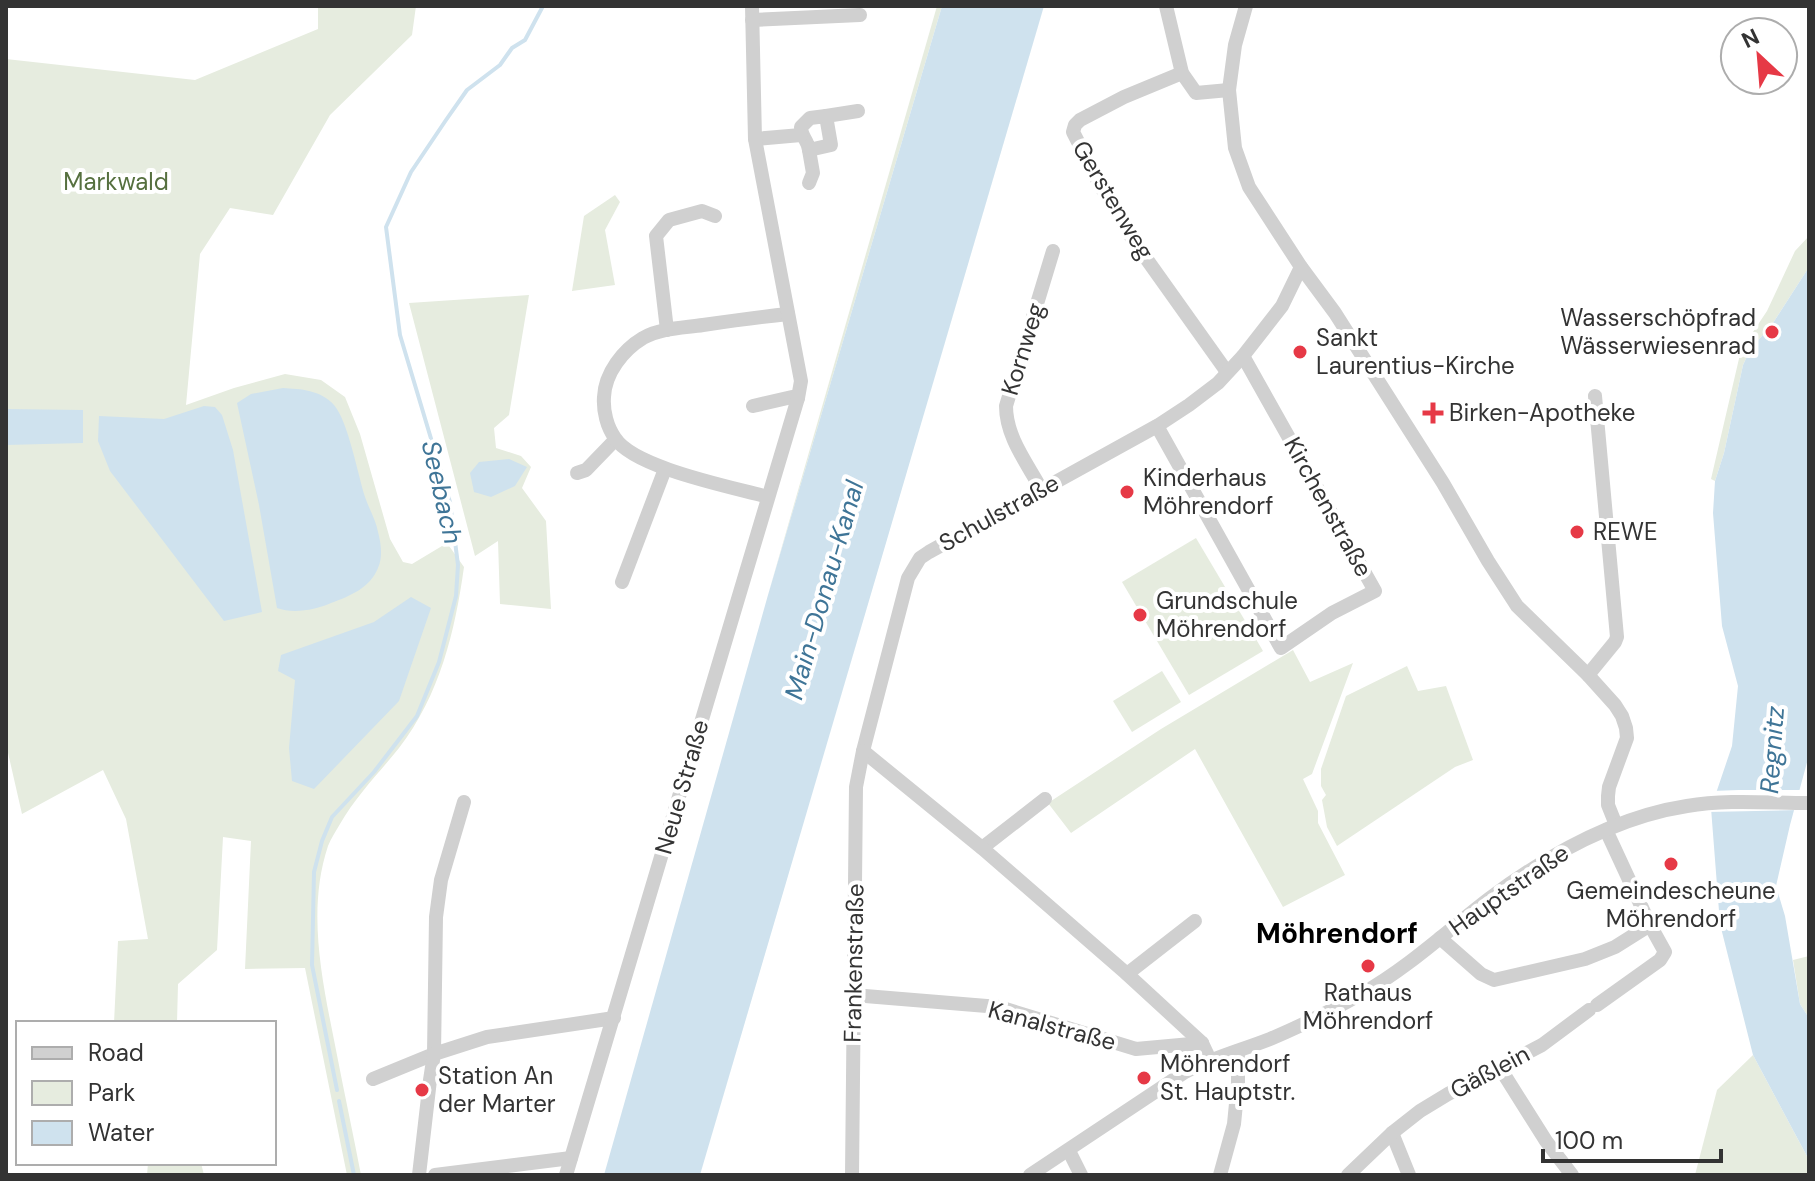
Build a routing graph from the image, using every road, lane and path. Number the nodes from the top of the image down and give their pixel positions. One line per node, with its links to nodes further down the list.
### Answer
1 (1166, 6): 5 (street)
2 (1246, 6): 6 (street)
3 (752, 13): 4 (street); 10 (street, Neue Straße)
4 (860, 15)
5 (1182, 73): 6 (street); 19 (street, Gerstenweg)
6 (1229, 90): 15 (street)
7 (858, 111): 8 (street)
8 (826, 116): 9 (street); 11 (street)
9 (801, 135): 10 (street); 11 (street)
10 (755, 139): 16 (street, Neue Straße)
11 (809, 150): 12 (street)
12 (809, 183)
13 (715, 216): 17 (street)
14 (1053, 251): 27 (street, Kornweg)
15 (1301, 267): 18 (street, Schulstraße); 30 (street)
16 (788, 314): 17 (street); 21 (street, Neue Straße)
17 (667, 330): 24 (street)
18 (1243, 356): 19 (street, Schulstraße); 23 (street, Kirchenstraße)
19 (1227, 372): 23 (street, Schulstraße)
20 (1595, 396): 30 (street)
21 (798, 398): 22 (street); 28 (street, Neue Straße)
22 (753, 406)
23 (1157, 426): 27 (street, Schulstraße)
24 (615, 440): 25 (street); 26 (street)
25 (665, 469): 28 (street); 29 (street)
26 (577, 473)
27 (1041, 489): 31 (street, Schulstraße)
28 (768, 497): 42 (street, Neue Straße)
29 (622, 582)
30 (1588, 675): 35 (street)
31 (863, 751): 36 (street); 41 (street, Frankenstraße)
32 (1045, 799): 36 (street)
33 (464, 802): 45 (street)
34 (1809, 803): 35 (street, Hauptstraße)
35 (1611, 827): 38 (street); 39 (street, Hauptstraße)
36 (982, 848): 40 (street)
37 (1195, 921): 40 (street)
38 (1650, 925): 39 (street); 47 (street, Gäßlein)
39 (1440, 938): 44 (street, Hauptstraße)
40 (1127, 974): 43 (street)
41 (853, 995): 43 (street, Kanalstraße); 55 (street, Frankenstraße)
42 (614, 1018): 45 (street); 51 (street, Neue Straße)
43 (1202, 1043): 46 (street)
44 (1238, 1051): 46 (street, Hauptstraße); 58 (street)
45 (434, 1054): 48 (street); 52 (street)
46 (1210, 1060): 50 (street, Hauptstraße)
47 (1500, 1068): 49 (street, Gäßlein); 61 (street)
48 (373, 1079)
49 (1392, 1133): 59 (street, Gäßlein); 60 (street)
50 (1069, 1151): 56 (street, Hauptstraße); 57 (street)
51 (571, 1158): 53 (street); 54 (street, Neue Straße)
52 (419, 1175)
53 (435, 1175)
54 (566, 1175)
55 (852, 1175)
56 (1030, 1175)
57 (1081, 1175)
58 (1220, 1175)
59 (1348, 1175)
60 (1409, 1175)
61 (1572, 1175)

